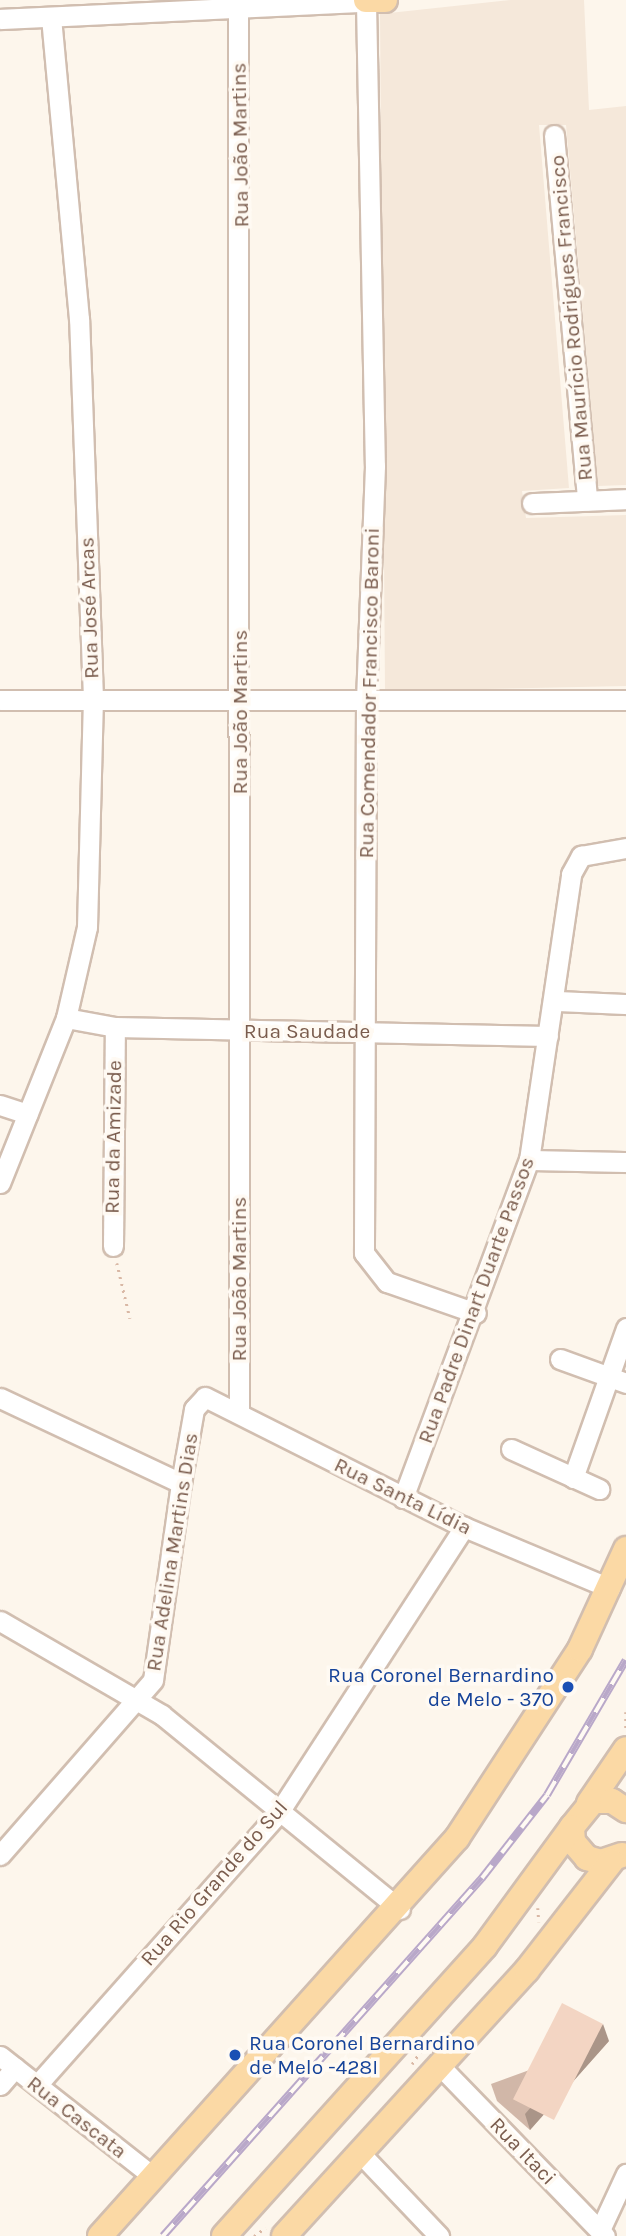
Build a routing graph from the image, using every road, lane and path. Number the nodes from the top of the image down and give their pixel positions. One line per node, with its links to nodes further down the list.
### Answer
1 (373, 1): 3 (street); 12 (street, Rua Comendador Francisco Baroni)
2 (138, 8): 3 (street); 5 (street)
3 (238, 11): 11 (street, Rua João Martins)
4 (0, 19): 5 (street)
5 (51, 19): 10 (street, Rua José Arcas)
6 (554, 135): 8 (street, Rua Maurício Rodrigues Francisco)
7 (626, 499): 8 (street)
8 (587, 500): 9 (street)
9 (531, 503)
10 (93, 698): 11 (street); 13 (street); 18 (street, Rua José Arcas)
11 (240, 698): 12 (street); 20 (street, Rua João Martins)
12 (366, 699): 14 (street); 21 (street, Rua Comendador Francisco Baroni)
13 (0, 700)
14 (626, 700)
15 (626, 848): 16 (street, Rua Padre Dinart Duarte Passos)
16 (556, 1001): 17 (street); 22 (street, Rua Padre Dinart Duarte Passos)
17 (626, 1004)
18 (66, 1018): 19 (street, Rua Saudade); 24 (street, Rua José Arcas)
19 (115, 1027): 20 (street, Rua Saudade); 28 (street, Rua da Amizade)
20 (239, 1031): 21 (street, Rua Saudade); 36 (street, Rua João Martins)
21 (365, 1031): 22 (street, Rua Saudade); 29 (street, Rua Comendador Francisco Baroni)
22 (548, 1036): 25 (street, Rua Padre Dinart Duarte Passos)
23 (0, 1105): 24 (street)
24 (27, 1114): 27 (street, Rua José Arcas)
25 (529, 1160): 26 (street); 29 (street, Rua Padre Dinart Duarte Passos)
26 (626, 1162)
27 (0, 1183)
28 (113, 1246): 30 (path)
29 (476, 1313): 41 (street, Rua Padre Dinart Duarte Passos)
30 (130, 1318)
31 (626, 1328): 33 (street)
32 (560, 1359): 33 (street)
33 (617, 1380): 38 (street)
34 (0, 1398): 39 (street)
35 (200, 1399): 36 (street, Rua Santa Lídia); 39 (street, Rua Adelina Martins Dias)
36 (239, 1413): 41 (street, Rua Santa Lídia)
37 (511, 1449): 38 (street)
38 (573, 1478): 40 (street)
39 (181, 1483): 46 (street, Rua Adelina Martins Dias)
40 (599, 1489)
41 (403, 1498): 42 (street, Rua Santa Lídia)
42 (464, 1527): 44 (street, Rua Santa Lídia); 52 (street, Rua Rio Grande do Sul)
43 (626, 1549): 44 (main road)
44 (610, 1588): 57 (main road)
45 (0, 1620): 46 (street)
46 (138, 1702): 52 (street); 54 (street, Rua Adelina Martins Dias)
47 (626, 1712): 48 (path)
48 (626, 1729)
49 (626, 1749): 50 (main road)
50 (589, 1803): 51 (main road); 53 (main road)
51 (626, 1810)
52 (279, 1812): 57 (street); 62 (street, Rua Rio Grande do Sul)
53 (572, 1827): 55 (main road); 68 (main road)
54 (0, 1855)
55 (621, 1857): 60 (main road)
56 (539, 1895): 58 (path)
57 (400, 1909): 65 (main road)
58 (550, 1921)
59 (8, 2062): 61 (street); 62 (street, Rua Cascata)
60 (440, 2066): 63 (main road); 66 (street, Rua Itaci)
61 (0, 2085)
62 (37, 2085): 65 (street, Rua Cascata)
63 (360, 2153): 69 (main road); 70 (street)
64 (626, 2174): 66 (street)
65 (154, 2177): 67 (main road)
66 (603, 2233)
67 (100, 2236)
68 (223, 2236)
69 (284, 2236)
70 (439, 2236)

